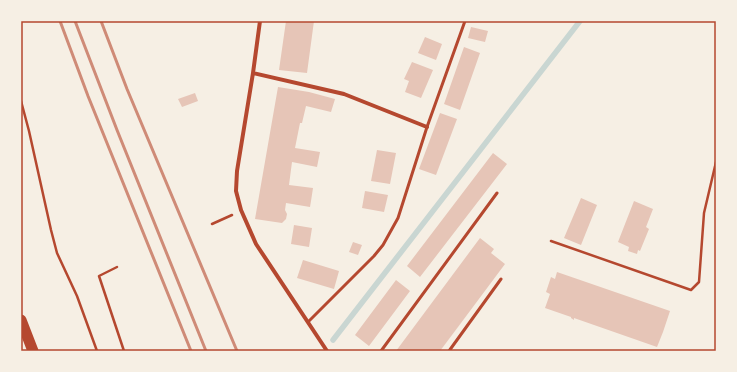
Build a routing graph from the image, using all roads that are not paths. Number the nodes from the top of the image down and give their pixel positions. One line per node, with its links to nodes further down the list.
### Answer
1 (260, 21): 3 (street)
2 (465, 21): 4 (lane)
3 (253, 73): 4 (street); 8 (street)
4 (427, 127): 8 (lane)
5 (497, 193): 11 (lane)
6 (501, 279): 12 (lane)
7 (21, 320): 9 (highway)
8 (308, 322): 10 (street)
9 (33, 351)
10 (327, 351)
11 (381, 351)
12 (448, 351)

